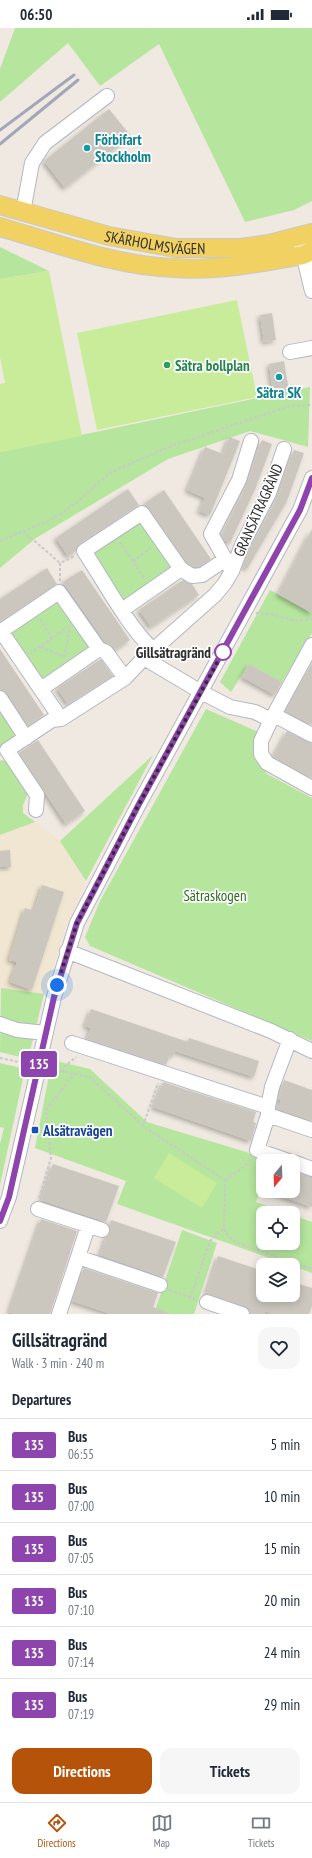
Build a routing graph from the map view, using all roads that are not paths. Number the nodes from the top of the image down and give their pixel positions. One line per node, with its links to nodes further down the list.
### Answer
1 (107, 96): 3 (street)
2 (0, 205): 3 (main road, SKÄRHOLMSVÄGEN)
3 (23, 212): 5 (main road, SKÄRHOLMSVÄGEN)
4 (0, 228): 6 (main road, SKÄRHOLMSVÄGEN)
5 (305, 235): 6 (street)
6 (308, 253): 7 (street)
7 (312, 291)
8 (312, 348): 9 (street)
9 (290, 352)
10 (252, 441): 13 (street, GRANSÄTRAGRÄND)
11 (284, 450): 13 (street, GRANSÄTRAGRÄND)
12 (312, 478): 22 (street)
13 (229, 565): 14 (street, GRANSÄTRAGRÄND); 19 (street, GRANSÄTRAGRÄND)
14 (180, 569): 15 (street); 15 (street)
15 (122, 610): 19 (street)
16 (1, 632): 18 (street); 21 (street)
17 (312, 645): 24 (street)
18 (99, 649): 20 (street); 21 (street)
19 (149, 654): 20 (street, GRANSÄTRAGRÄND); 22 (street)
20 (125, 678): 25 (street, GRANSÄTRAGRÄND)
21 (40, 689): 25 (street)
22 (201, 692): 24 (street); 31 (street)
23 (0, 698): 27 (street)
24 (272, 717): 26 (street); 29 (street)
25 (61, 719): 27 (street, GRANSÄTRAGRÄND)
26 (312, 735)
27 (26, 738): 28 (street, GRANSÄTRAGRÄND)
28 (3, 753): 30 (street, GRANSÄTRAGRÄND)
29 (312, 788)
30 (36, 810)
31 (67, 951): 33 (street); 34 (street)
32 (0, 1024): 33 (street)
33 (46, 1033): 43 (street)
34 (290, 1040): 36 (street); 37 (street)
35 (75, 1049): 37 (street)
36 (312, 1052)
37 (268, 1106): 38 (street); 39 (street)
38 (312, 1130)
39 (269, 1154)
40 (300, 1165): 41 (street)
41 (312, 1169)
42 (38, 1209): 44 (street)
43 (0, 1221)
44 (88, 1226): 45 (street); 46 (street)
45 (102, 1230)
46 (78, 1257): 47 (street); 49 (street)
47 (160, 1285)
48 (207, 1302): 50 (street)
49 (59, 1314)
50 (242, 1314)

